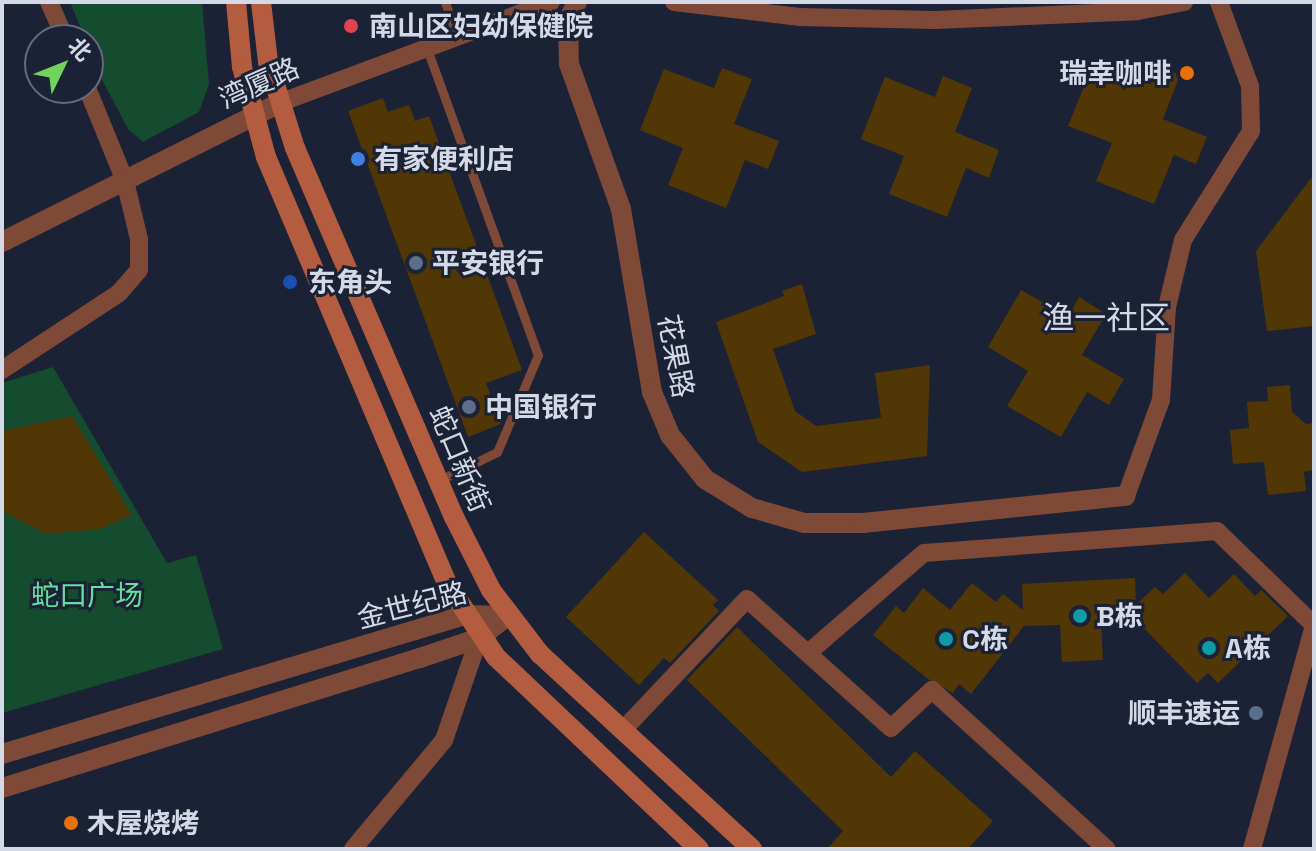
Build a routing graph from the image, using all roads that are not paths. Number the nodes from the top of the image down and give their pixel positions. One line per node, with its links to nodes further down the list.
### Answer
1 (49, 2): 10 (street)
2 (236, 2): 15 (main road)
3 (261, 2): 13 (main road, 蛇口新街)
4 (445, 2): 11 (lane)
5 (551, 2): 11 (street, 湾厦路)
6 (577, 2): 20 (street, 花果路)
7 (674, 2): 8 (street)
8 (1184, 2)
9 (1219, 2): 20 (street)
10 (59, 24)
11 (456, 34): 12 (street, 湾厦路)
12 (426, 46): 13 (street, 湾厦路); 19 (lane)
13 (279, 103): 15 (street, 湾厦路); 19 (main road, 蛇口新街)
14 (94, 104): 16 (street)
15 (253, 114): 16 (street, 湾厦路); 21 (main road)
16 (125, 181): 17 (street, 湾厦路); 18 (street)
17 (2, 242)
18 (2, 370)
19 (438, 481): 22 (main road, 蛇口新街)
20 (1126, 496)
21 (464, 615): 22 (street, 金世纪路); 24 (main road); 27 (street, 金世纪路)
22 (507, 616): 24 (street, 金世纪路); 26 (main road, 蛇口新街)
23 (1314, 626): 25 (street); 33 (street)
24 (479, 638): 28 (street, 金世纪路); 29 (street); 30 (main road)
25 (808, 653): 26 (street); 32 (street)
26 (623, 730): 31 (main road, 蛇口新街)
27 (2, 754)
28 (2, 788)
29 (353, 849)
30 (699, 849)
31 (752, 849)
32 (1107, 849)
33 (1252, 849)

